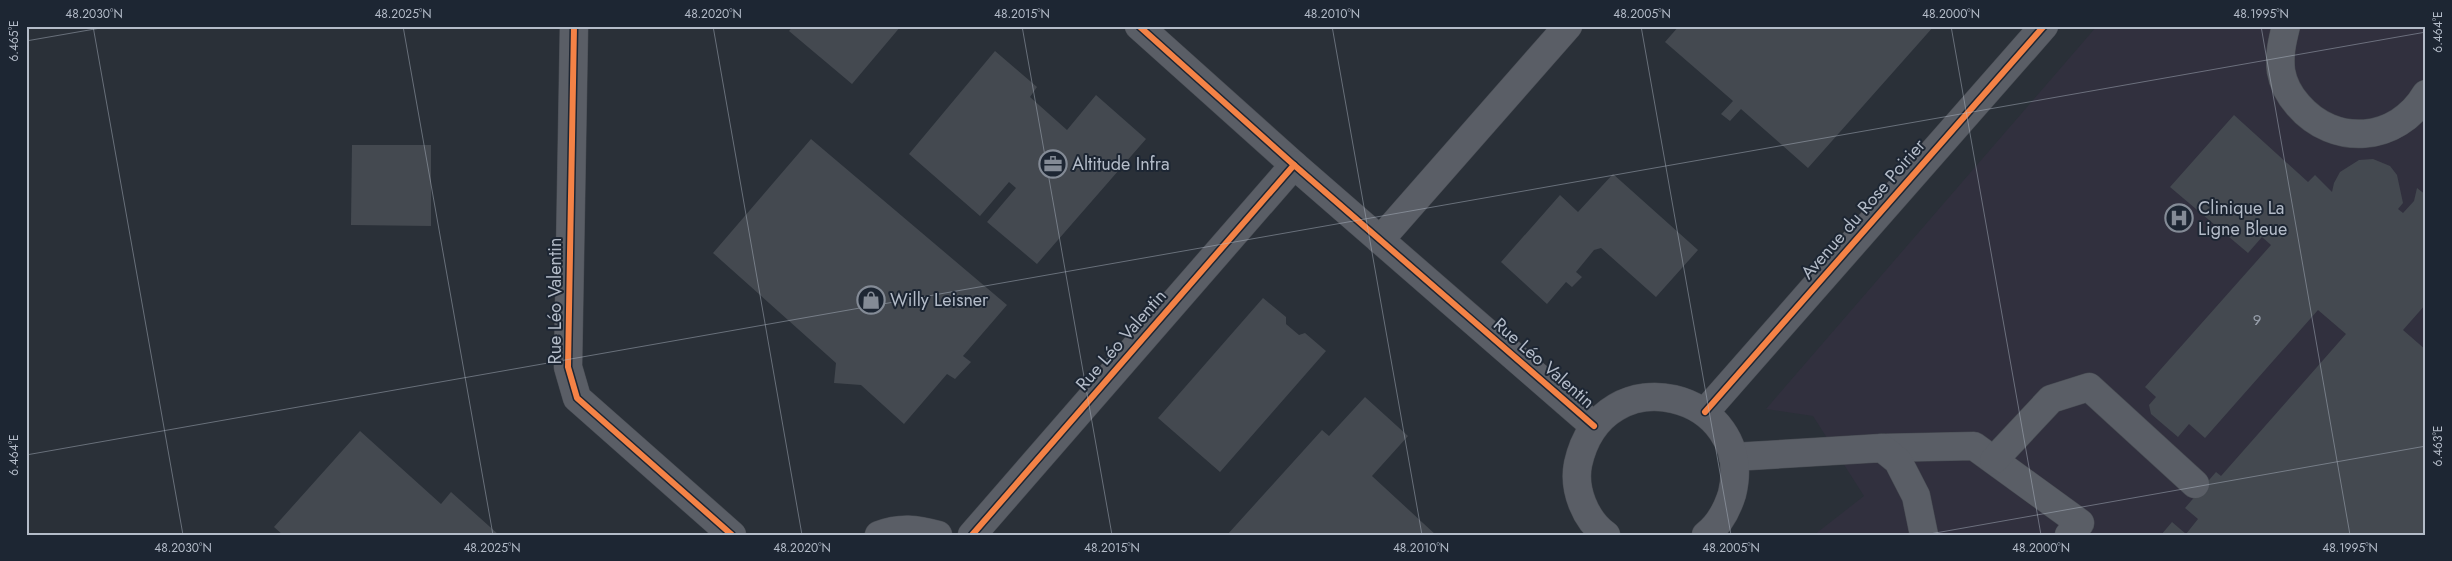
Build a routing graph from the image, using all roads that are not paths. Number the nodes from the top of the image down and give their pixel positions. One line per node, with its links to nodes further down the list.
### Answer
1 (574, 26): 16 (street, Rue Léo Valentin)
2 (1139, 26): 7 (street, Rue Léo Valentin)
3 (1568, 26): 8 (street)
4 (2044, 26): 9 (street, Avenue du Rose Poirier)
5 (2286, 26): 6 (street)
6 (2426, 94)
7 (1294, 165): 8 (street, Rue Léo Valentin); 19 (street, Rue Léo Valentin)
8 (1380, 240): 10 (street, Rue Léo Valentin)
9 (1705, 412): 10 (street); 12 (street)
10 (1594, 426): 15 (street)
11 (1882, 448): 12 (street); 13 (street); 21 (street)
12 (1733, 457): 20 (street)
13 (1994, 460): 14 (street); 22 (street)
14 (2195, 484)
15 (1600, 533)
16 (732, 535)
17 (880, 535): 18 (street)
18 (938, 535)
19 (972, 535)
20 (1706, 535)
21 (1924, 535)
22 (2069, 535)

